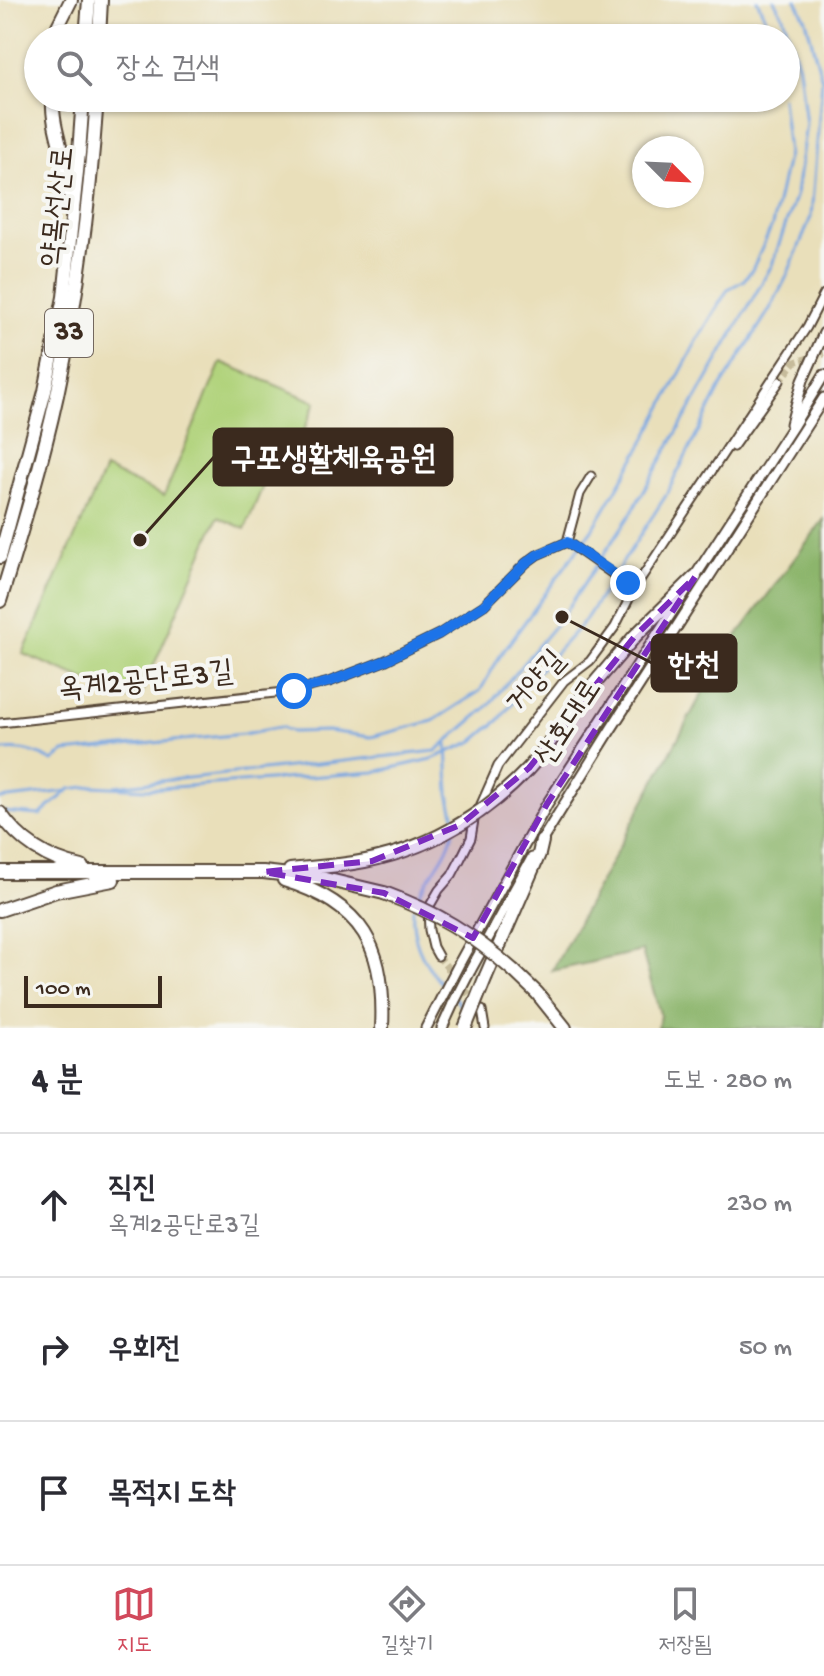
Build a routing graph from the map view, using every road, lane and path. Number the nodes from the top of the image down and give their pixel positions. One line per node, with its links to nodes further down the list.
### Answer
1 (71, 0): 4 (highway)
2 (89, 0): 5 (highway)
3 (101, 0): 6 (highway)
4 (59, 24)
5 (87, 24)
6 (100, 24)
7 (52, 112): 12 (highway)
8 (82, 112): 12 (highway, 약목선산로 / 33)
9 (96, 112): 20 (highway, 약목선산로 / 33)
10 (824, 294): 18 (street, 거양길)
11 (824, 333): 16 (street)
12 (55, 340): 20 (highway, 약목선산로 / 33)
13 (824, 375): 16 (street, 산호대로)
14 (780, 381): 18 (street)
15 (824, 400): 27 (street, 산호대로)
16 (788, 434): 21 (street, 산호대로)
17 (591, 476): 19 (street)
18 (701, 491): 22 (street, 거양길)
19 (570, 543): 22 (street); 25 (street, 옥계2공단로3길)
20 (6, 560): 23 (highway, 약목선산로 / 33); 24 (highway)
21 (695, 577): 29 (highway, bridge); 39 (street, 산호대로, bridge)
22 (631, 586): 35 (street, 거양길)
23 (0, 601)
24 (0, 608)
25 (0, 723)
26 (0, 813): 30 (highway)
27 (542, 841): 40 (street, 산호대로, bridge); 41 (highway, bridge)
28 (0, 872): 30 (highway)
29 (263, 872): 30 (highway); 33 (highway)
30 (111, 876): 31 (highway); 32 (highway); 34 (highway)
31 (0, 880)
32 (284, 880): 33 (highway); 38 (highway)
33 (382, 896): 36 (highway, bridge)
34 (0, 910)
35 (438, 956)
36 (512, 974): 43 (highway); 44 (highway)
37 (482, 1010): 42 (street)
38 (382, 1028)
39 (426, 1028)
40 (442, 1028)
41 (465, 1028)
42 (485, 1028)
43 (557, 1028)
44 (565, 1028)

